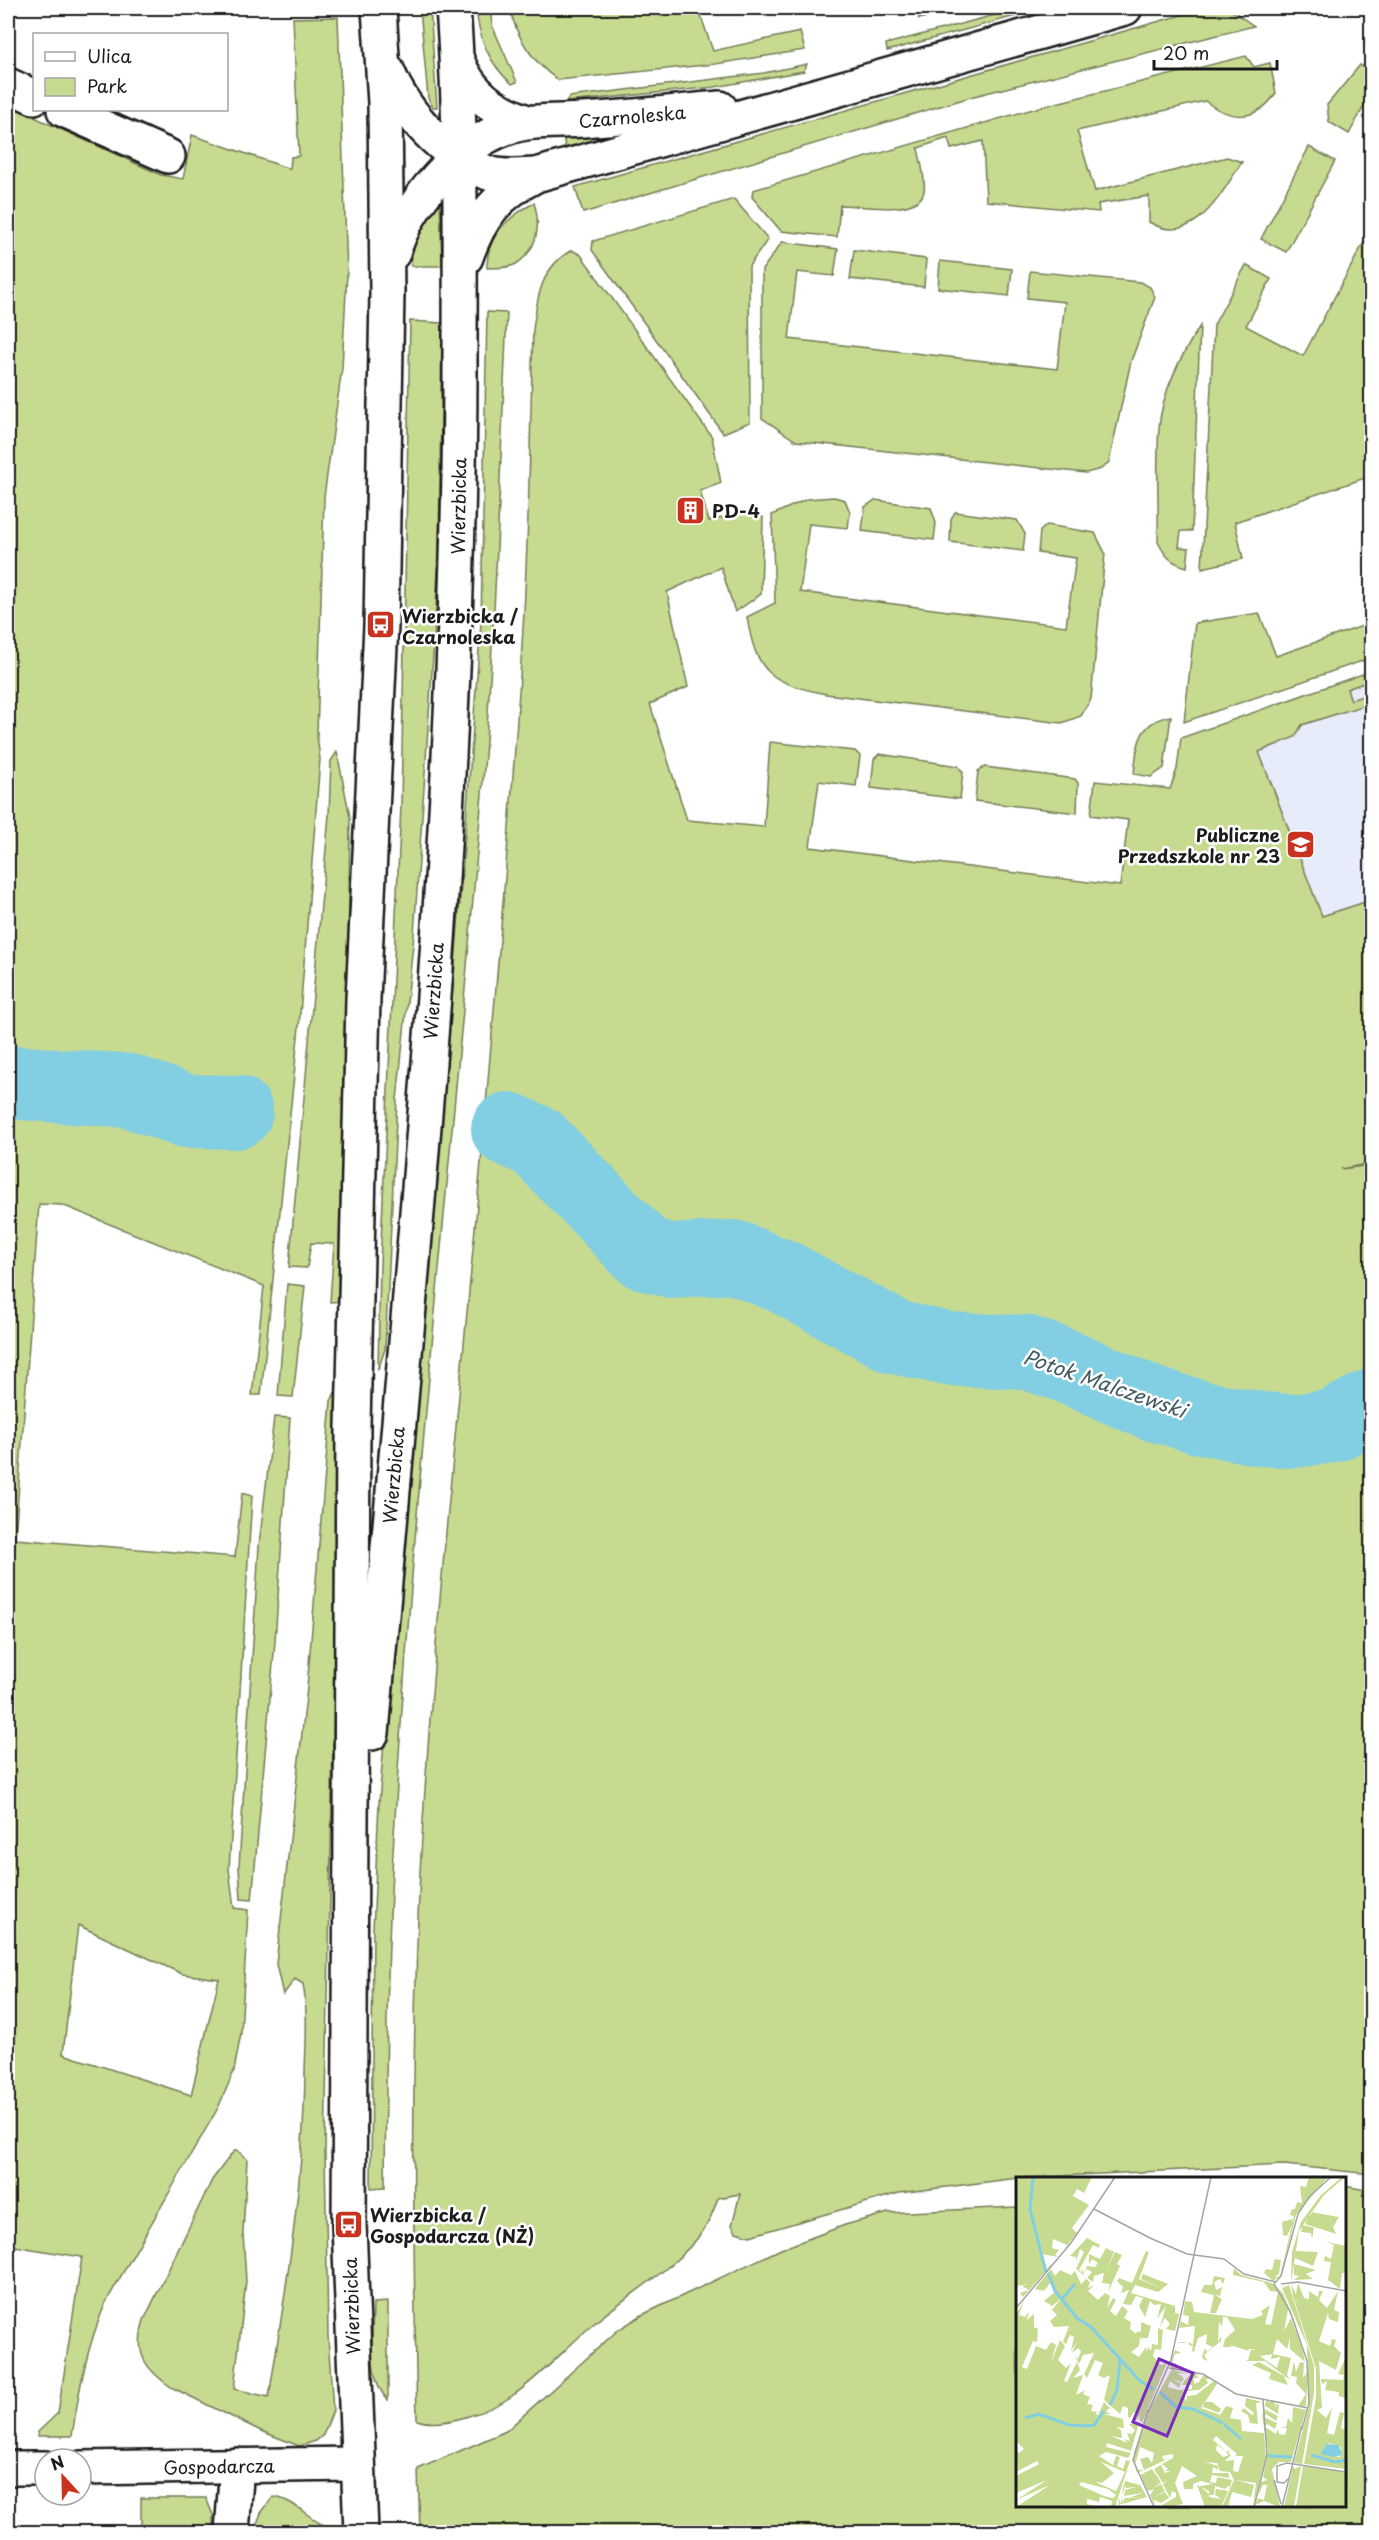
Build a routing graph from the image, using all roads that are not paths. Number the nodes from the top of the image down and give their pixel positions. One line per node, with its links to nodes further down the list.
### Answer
1 (379, 8): 4 (street, Wierzbicka)
2 (453, 8): 5 (street, Wierzbicka)
3 (1125, 8): 7 (street, Czarnoleska)
4 (382, 57): 12 (street); 14 (street, Wierzbicka)
5 (457, 59): 10 (street); 12 (street, Wierzbicka)
6 (8, 85): 8 (street)
7 (811, 96): 10 (street, Czarnoleska); 13 (street, Czarnoleska)
8 (33, 97)
9 (66, 111): 11 (street)
10 (526, 122): 12 (street, Czarnoleska)
11 (168, 156)
12 (461, 157): 13 (street); 14 (street, Czarnoleska); 15 (street, Wierzbicka)
13 (536, 175): 15 (street)
14 (387, 273): 16 (street, Wierzbicka)
15 (459, 276): 16 (street, Wierzbicka)
16 (352, 1972): 17 (street, Wierzbicka)
17 (356, 2464): 18 (street, Gospodarcza); 23 (street, Wierzbicka)
18 (237, 2465): 21 (street, Gospodarcza); 22 (street)
19 (8, 2468): 20 (street)
20 (33, 2468)
21 (93, 2468)
22 (232, 2532)
23 (361, 2532)

